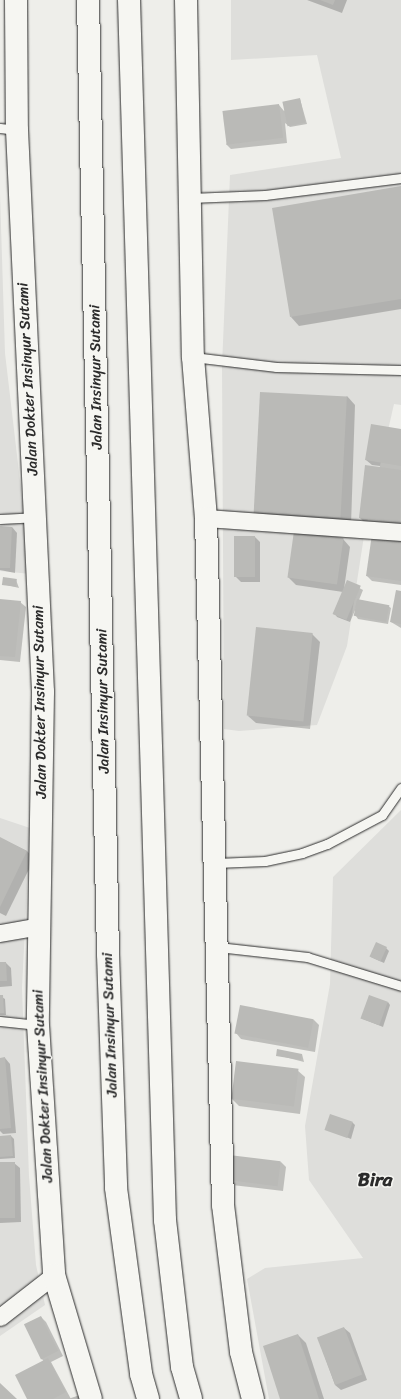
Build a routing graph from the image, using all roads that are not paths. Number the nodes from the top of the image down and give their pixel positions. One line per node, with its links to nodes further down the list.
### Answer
1 (16, 0): 5 (main road, Jalan Dokter Insinyur Sutami)
2 (88, 0): 25 (main road, Jalan Insinyur Sutami)
3 (129, 0): 26 (main road)
4 (186, 0): 7 (main road)
5 (9, 129): 10 (main road, Jalan Dokter Insinyur Sutami)
6 (401, 178): 7 (lane)
7 (190, 198): 8 (main road)
8 (193, 357): 9 (lane); 11 (main road)
9 (401, 370)
10 (34, 517): 12 (lane); 16 (main road, Jalan Dokter Insinyur Sutami)
11 (206, 518): 13 (street); 15 (main road)
12 (0, 519)
13 (401, 532)
14 (401, 788): 15 (lane)
15 (216, 863): 18 (main road)
16 (39, 926): 17 (street); 21 (main road, Jalan Dokter Insinyur Sutami)
17 (0, 933)
18 (218, 947): 19 (lane); 27 (main road)
19 (401, 986)
20 (0, 1020): 21 (lane)
21 (38, 1025): 22 (main road, Jalan Dokter Insinyur Sutami)
22 (54, 1275): 23 (street); 24 (main road, Jalan Dokter Insinyur Sutami)
23 (0, 1317)
24 (91, 1399)
25 (148, 1399)
26 (191, 1399)
27 (253, 1399)

